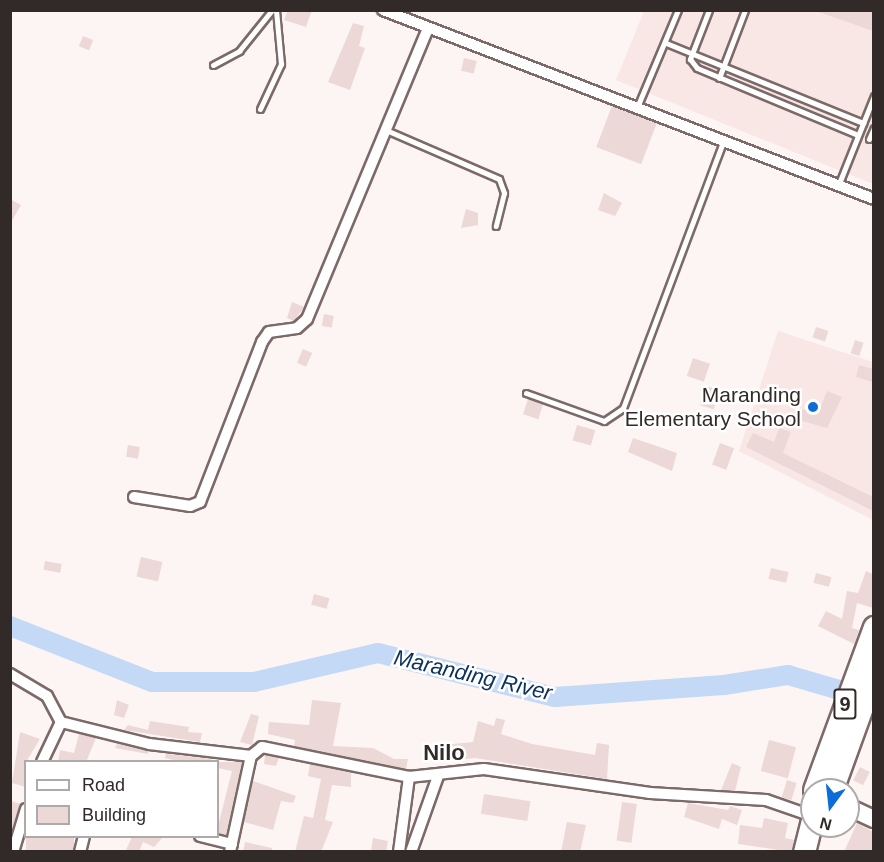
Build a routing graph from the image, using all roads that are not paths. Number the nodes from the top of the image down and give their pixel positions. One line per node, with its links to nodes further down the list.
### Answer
1 (274, 10): 9 (lane); 14 (lane)
2 (383, 10): 6 (street)
3 (678, 10): 7 (lane)
4 (709, 10): 8 (lane)
5 (745, 10): 10 (lane)
6 (428, 29): 13 (street); 16 (street)
7 (666, 43): 8 (lane); 13 (lane)
8 (691, 53): 10 (lane); 11 (lane)
9 (213, 65)
10 (723, 66): 11 (lane); 15 (lane)
11 (719, 78): 18 (lane)
12 (873, 96): 15 (lane)
13 (638, 105): 20 (street)
14 (260, 109)
15 (863, 123): 18 (lane)
16 (384, 129): 23 (lane); 25 (street)
17 (873, 129): 19 (lane)
18 (858, 135): 21 (lane)
19 (869, 138)
20 (723, 142): 21 (street); 24 (lane)
21 (838, 186): 22 (street)
22 (873, 199)
23 (496, 226)
24 (526, 393)
25 (134, 497)
26 (873, 627): 31 (highway, 9)
27 (10, 674): 29 (street)
28 (873, 674): 31 (highway, 9)
29 (61, 722): 30 (street); 32 (street)
30 (251, 756): 34 (street); 40 (street)
31 (834, 757): 35 (highway, 9); 36 (highway, 9)
32 (43, 760)
33 (438, 776): 34 (street); 37 (street); 43 (street)
34 (409, 777): 42 (street)
35 (821, 778)
36 (833, 778)
37 (800, 812)
38 (24, 815): 41 (street)
39 (203, 838): 40 (street)
40 (231, 848)
41 (13, 852)
42 (399, 852)
43 (411, 852)

